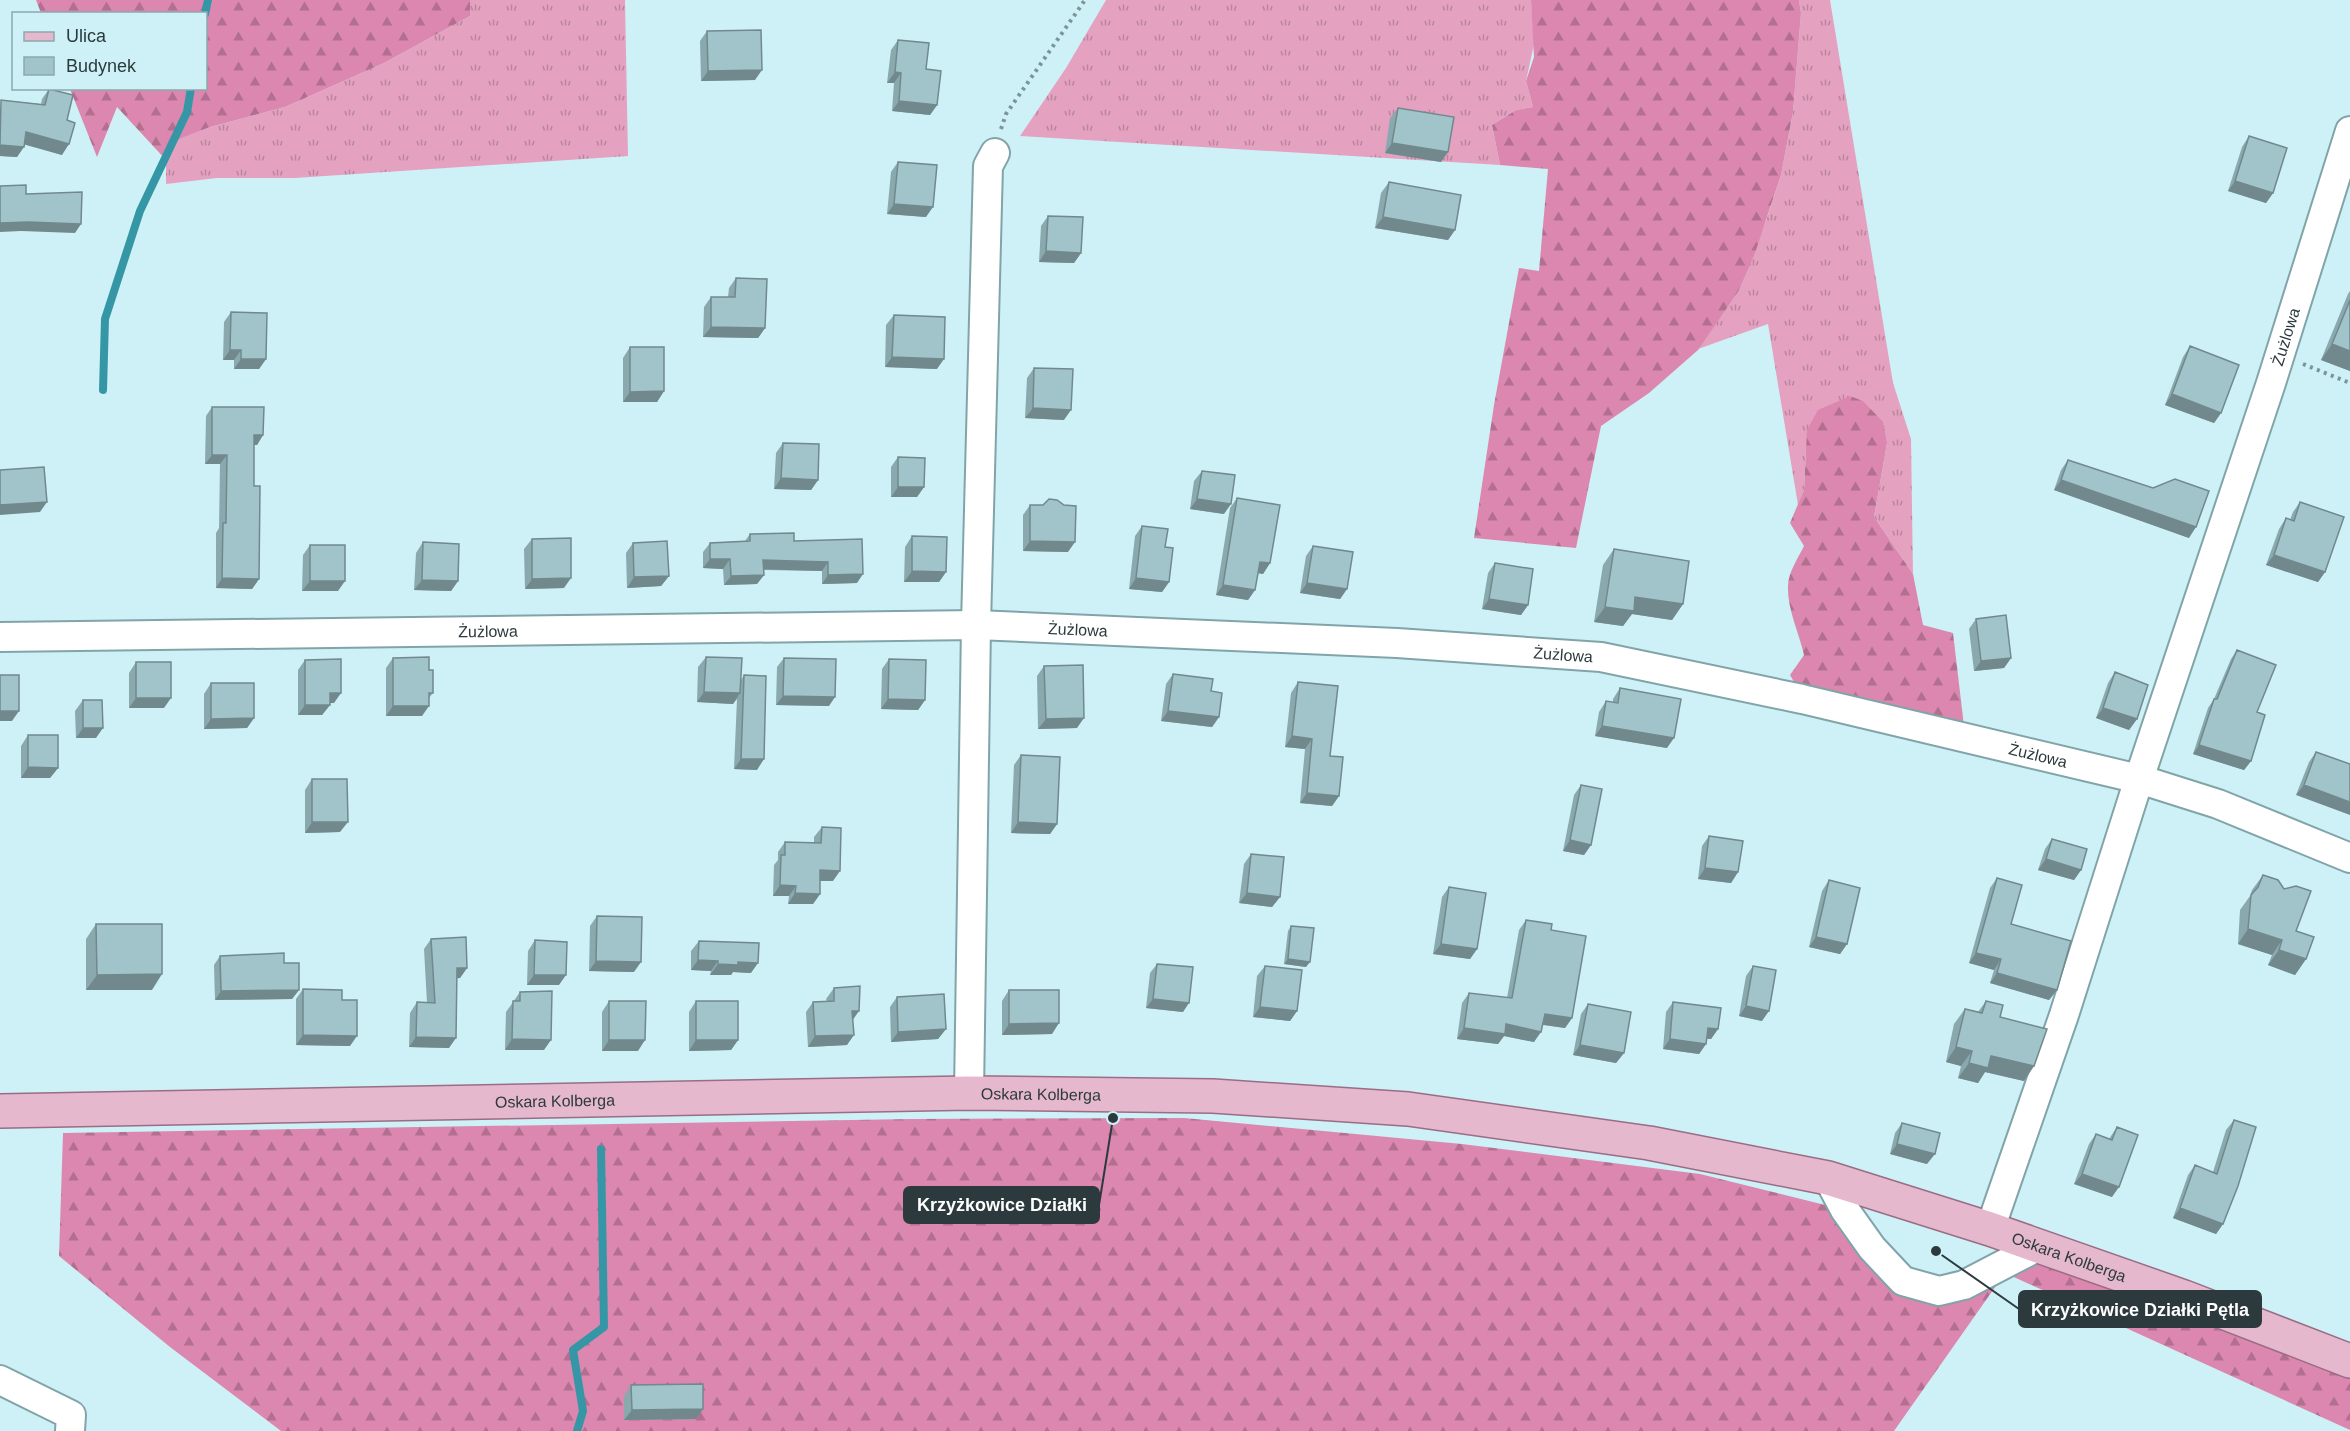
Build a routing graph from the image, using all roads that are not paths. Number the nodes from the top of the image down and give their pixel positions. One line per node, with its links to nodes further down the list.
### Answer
1 (2350, 131): 5 (street, Żużlowa)
2 (995, 153): 3 (street)
3 (976, 625): 4 (street, Żużlowa); 5 (street, Żużlowa); 7 (street)
4 (0, 637)
5 (2139, 779): 6 (street, Żużlowa); 10 (street, Żużlowa)
6 (2350, 858)
7 (969, 1093): 8 (main road, Oskara Kolberga); 9 (main road, Oskara Kolberga)
8 (0, 1111)
9 (1828, 1178): 10 (main road, Oskara Kolberga); 11 (street)
10 (1990, 1229): 11 (main road, Oskara Kolberga)
11 (2039, 1246): 12 (main road, Oskara Kolberga)
12 (2350, 1361)
13 (0, 1380): 14 (street)
14 (70, 1431)

